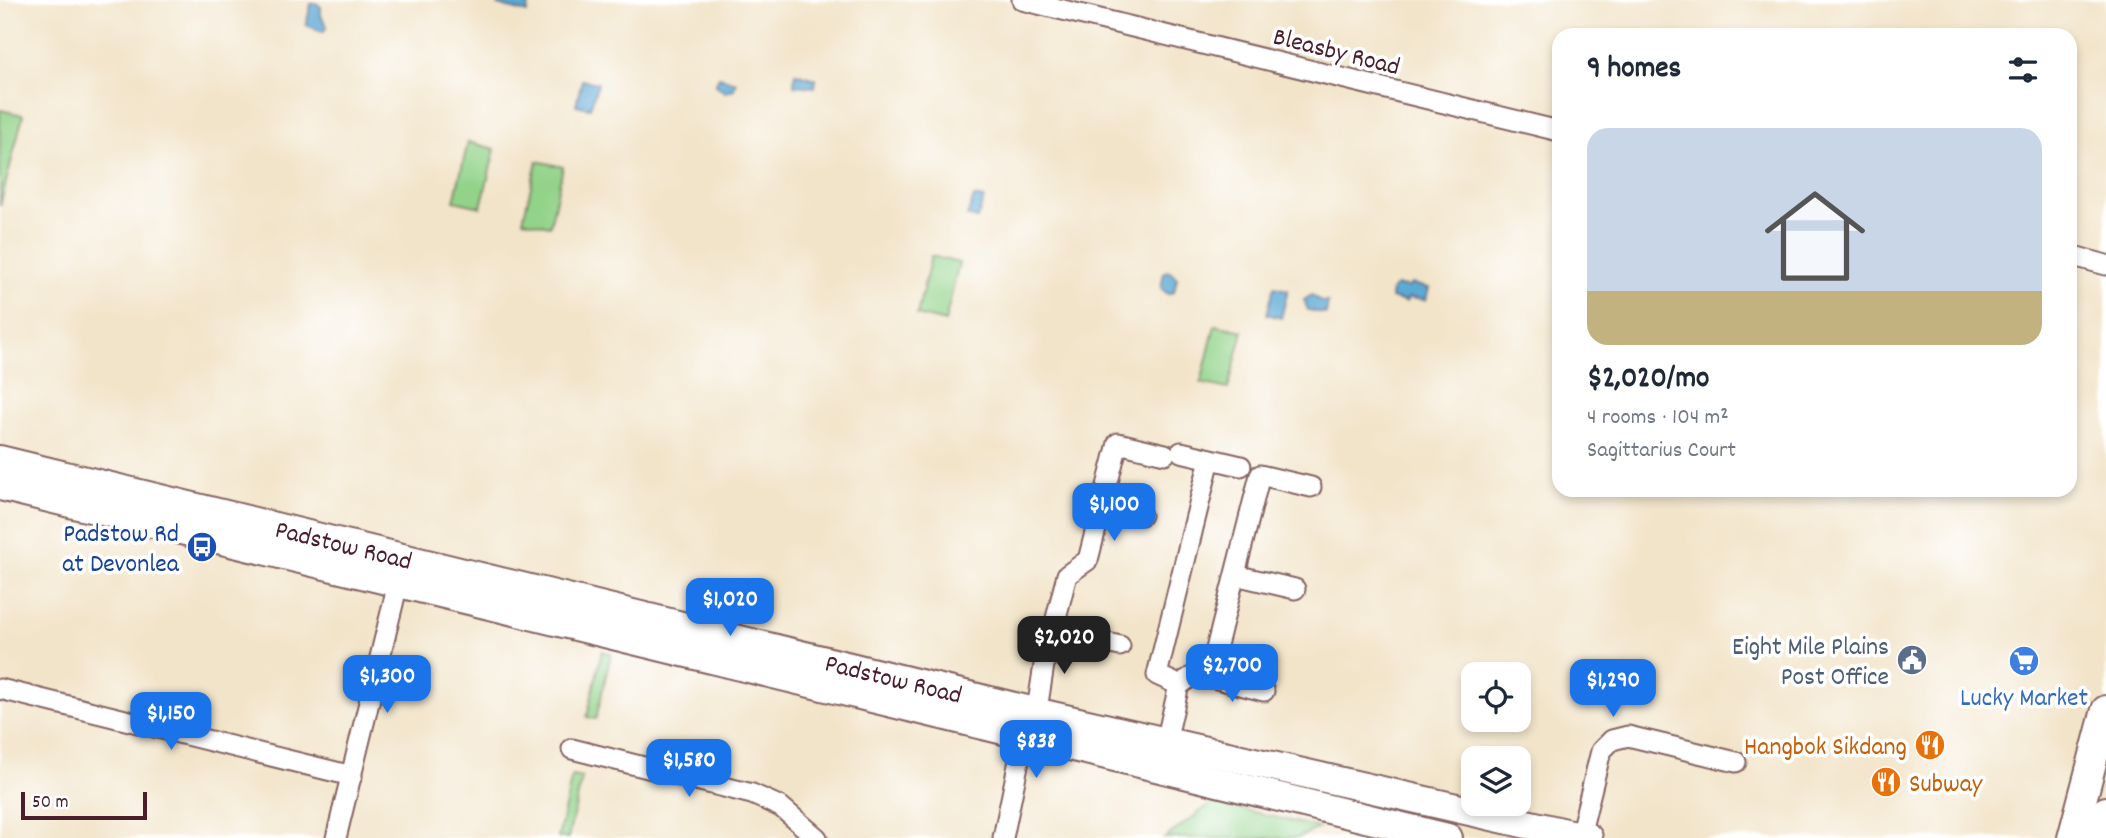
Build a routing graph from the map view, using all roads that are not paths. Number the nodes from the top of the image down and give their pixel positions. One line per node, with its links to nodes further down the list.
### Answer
1 (1022, 0): 2 (street, Bleasby Road)
2 (1552, 129)
3 (2077, 258): 4 (street)
4 (2106, 265)
5 (1210, 459): 7 (street); 10 (street); 18 (street)
6 (0, 460): 12 (main road, Padstow Road)
7 (1241, 466)
8 (0, 486): 12 (main road, Padstow Road)
9 (1311, 487): 13 (street)
10 (1103, 505): 11 (street); 16 (street)
11 (1141, 515)
12 (401, 570): 22 (main road, Padstow Road); 26 (street)
13 (1235, 576): 14 (street); 17 (street)
14 (1295, 589)
15 (1043, 646): 22 (street)
16 (1120, 646)
17 (1209, 677): 18 (street); 20 (street)
18 (1179, 685): 23 (street)
19 (0, 689): 26 (street)
20 (1264, 691)
21 (2106, 710): 33 (main road)
22 (1030, 724): 23 (main road, Padstow Road); 31 (street); 32 (main road, Padstow Road)
23 (1166, 742): 28 (main road, Padstow Road)
24 (572, 749): 30 (street)
25 (1736, 762): 28 (street)
26 (352, 776): 29 (street)
27 (2106, 811): 34 (main road)
28 (1584, 837)
29 (336, 838)
30 (817, 838)
31 (1003, 838)
32 (1448, 838)
33 (2072, 838)
34 (2098, 838)

